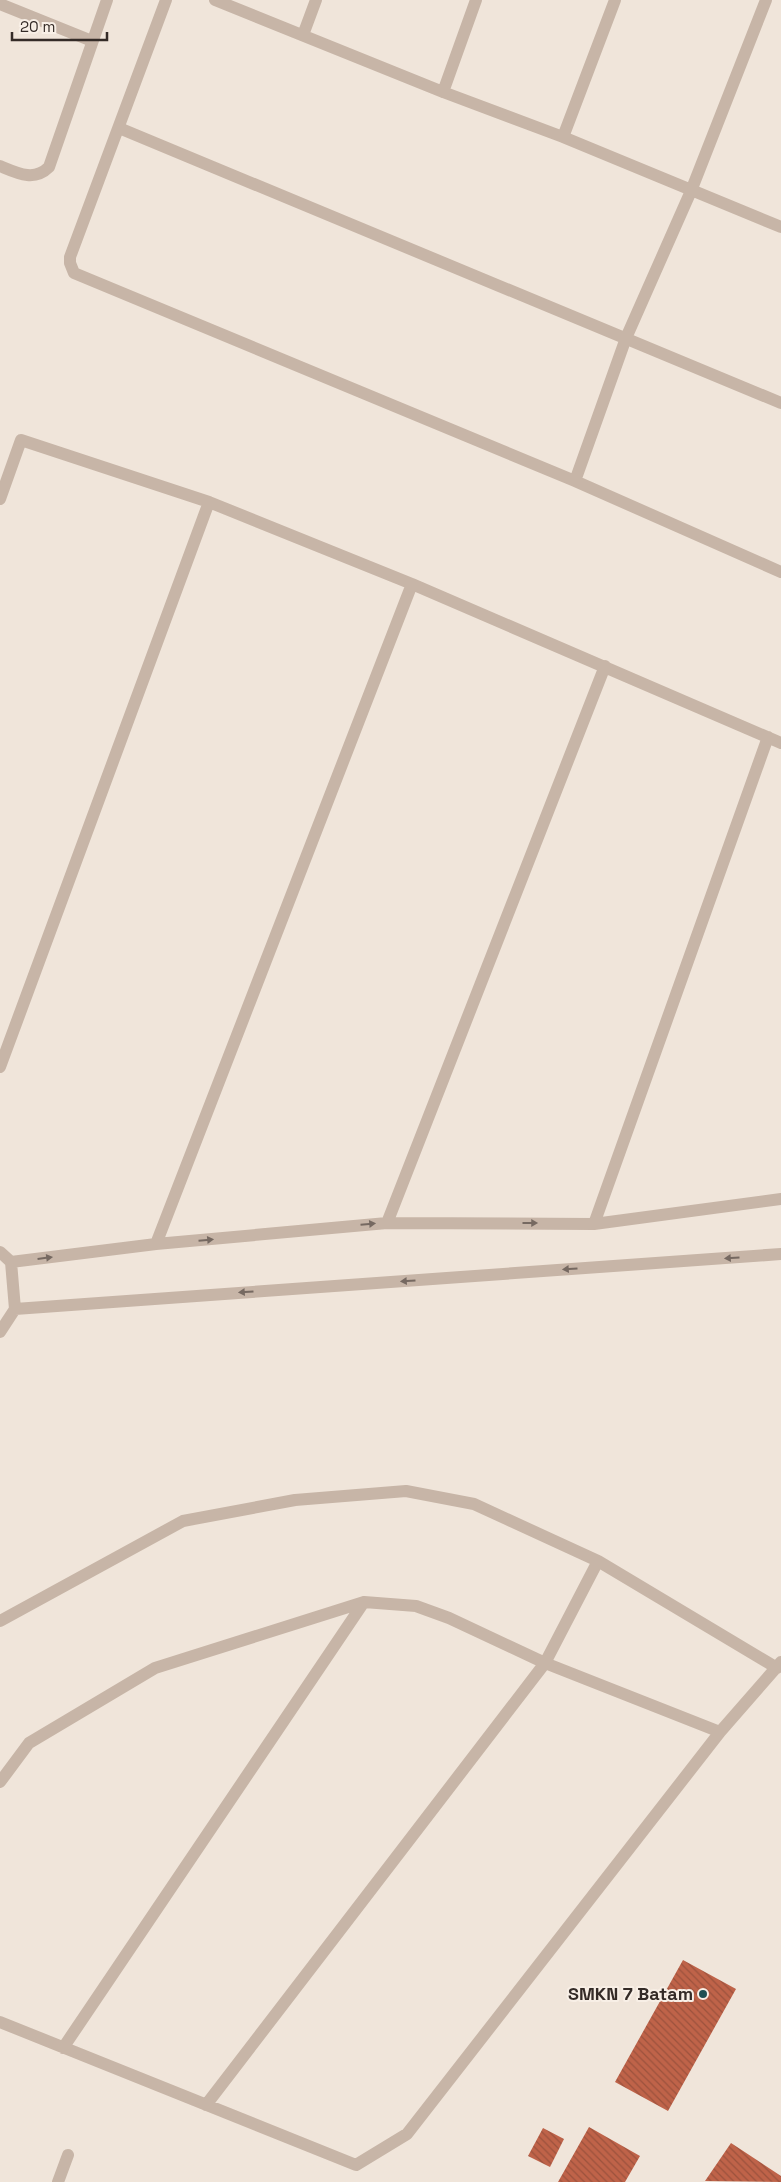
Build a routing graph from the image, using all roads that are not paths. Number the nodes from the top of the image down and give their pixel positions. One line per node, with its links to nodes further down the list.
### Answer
1 (107, 0): 10 (street)
2 (166, 0): 12 (street)
3 (215, 0): 9 (street)
4 (316, 0): 9 (street)
5 (476, 0): 11 (street)
6 (615, 0): 13 (street)
7 (766, 0): 15 (street)
8 (0, 4): 10 (street)
9 (303, 35): 11 (street)
10 (92, 41): 14 (street)
11 (443, 92): 13 (street)
12 (119, 128): 17 (street); 19 (street)
13 (563, 137): 15 (street)
14 (0, 166)
15 (691, 191): 16 (street); 17 (street)
16 (781, 227)
17 (626, 338): 18 (street); 19 (street)
18 (781, 403)
19 (575, 481): 22 (street)
20 (0, 499): 21 (street)
21 (209, 502): 23 (street); 27 (street)
22 (781, 572)
23 (412, 584): 24 (street); 31 (street)
24 (605, 666): 25 (street); 29 (street)
25 (768, 736): 26 (street); 30 (street)
26 (781, 743)
27 (0, 1067)
28 (781, 1199): 30 (street)
29 (387, 1222): 30 (street, one-way to 30); 31 (street, one-way to 29)
30 (594, 1224)
31 (156, 1244): 34 (street, one-way to 31)
32 (0, 1252): 34 (street)
33 (781, 1254): 35 (street, one-way to 35)
34 (11, 1262): 35 (street)
35 (15, 1309): 36 (street)
36 (0, 1332)
37 (598, 1561): 39 (street); 40 (street); 41 (street)
38 (364, 1602): 40 (street); 43 (street); 45 (street)
39 (0, 1621)
40 (545, 1663): 42 (street); 46 (street)
41 (779, 1665): 42 (street)
42 (720, 1732): 46 (street)
43 (0, 1782)
44 (0, 2022): 45 (street)
45 (63, 2048): 46 (street)
46 (206, 2104)
47 (68, 2155): 48 (street)
48 (58, 2182)

